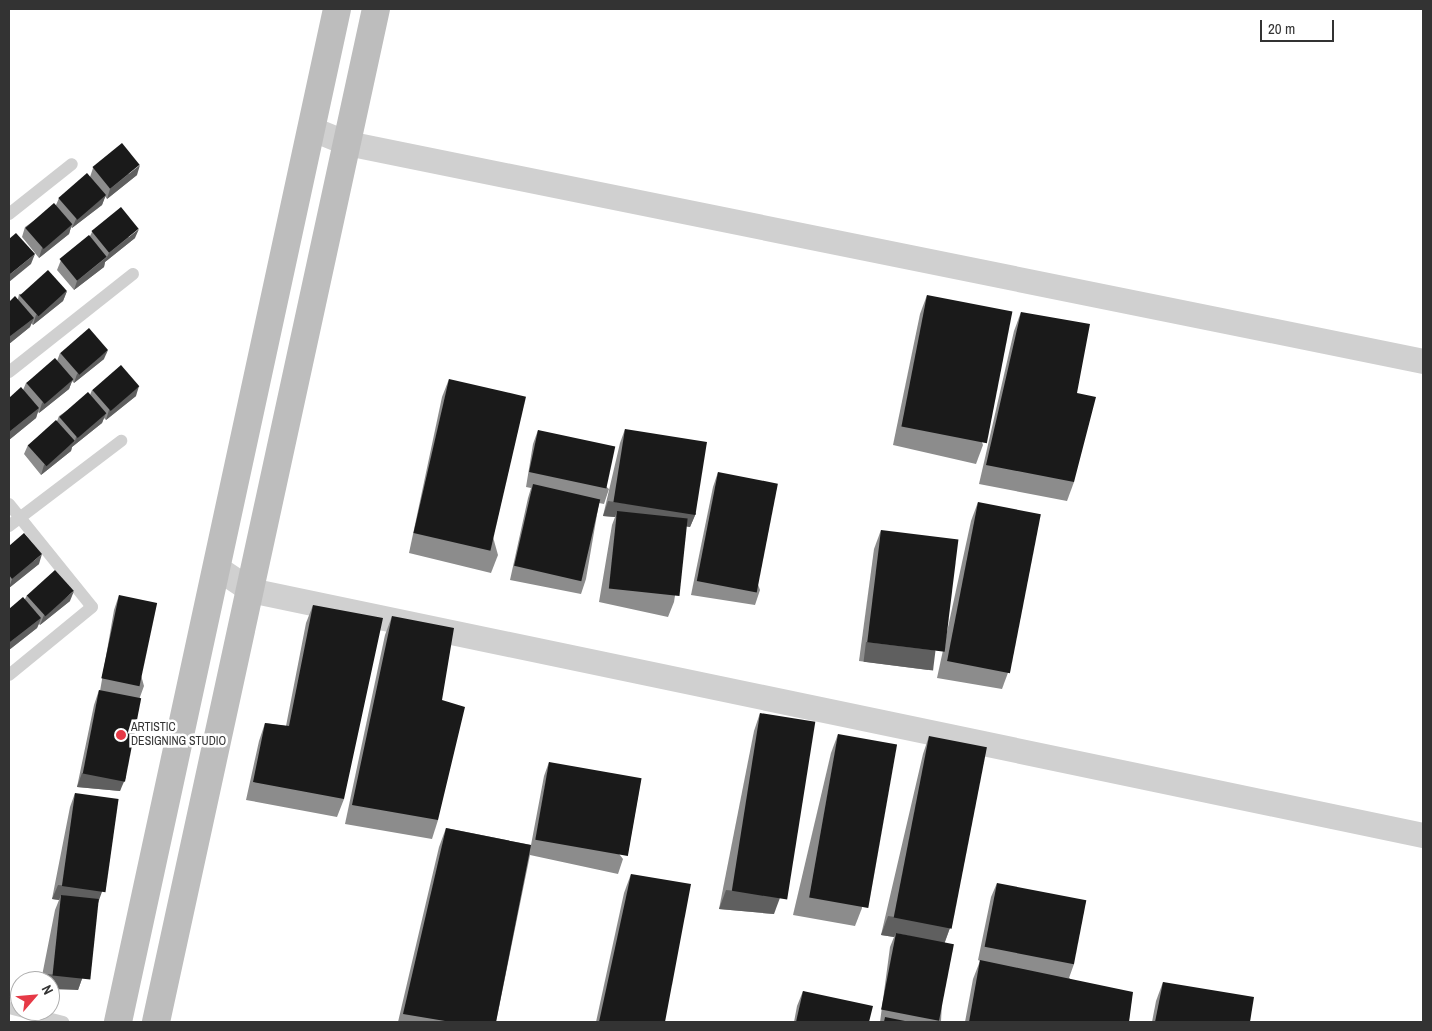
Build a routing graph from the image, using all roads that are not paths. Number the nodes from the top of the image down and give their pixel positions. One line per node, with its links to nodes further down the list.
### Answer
1 (337, 9): 3 (main road)
2 (376, 9): 4 (main road)
3 (310, 128): 4 (street); 14 (main road)
4 (347, 143): 8 (street); 15 (main road)
5 (72, 164): 6 (lane)
6 (9, 214)
7 (133, 274): 9 (lane)
8 (1423, 361)
9 (9, 372)
10 (121, 441): 12 (lane)
11 (9, 504): 12 (lane)
12 (20, 518): 13 (lane); 16 (lane)
13 (9, 526)
14 (219, 569): 15 (street); 20 (main road)
15 (250, 590): 17 (street); 21 (main road)
16 (9, 675)
17 (1423, 835)
18 (9, 1008): 19 (lane)
19 (63, 1022)
20 (118, 1022)
21 (156, 1022)

